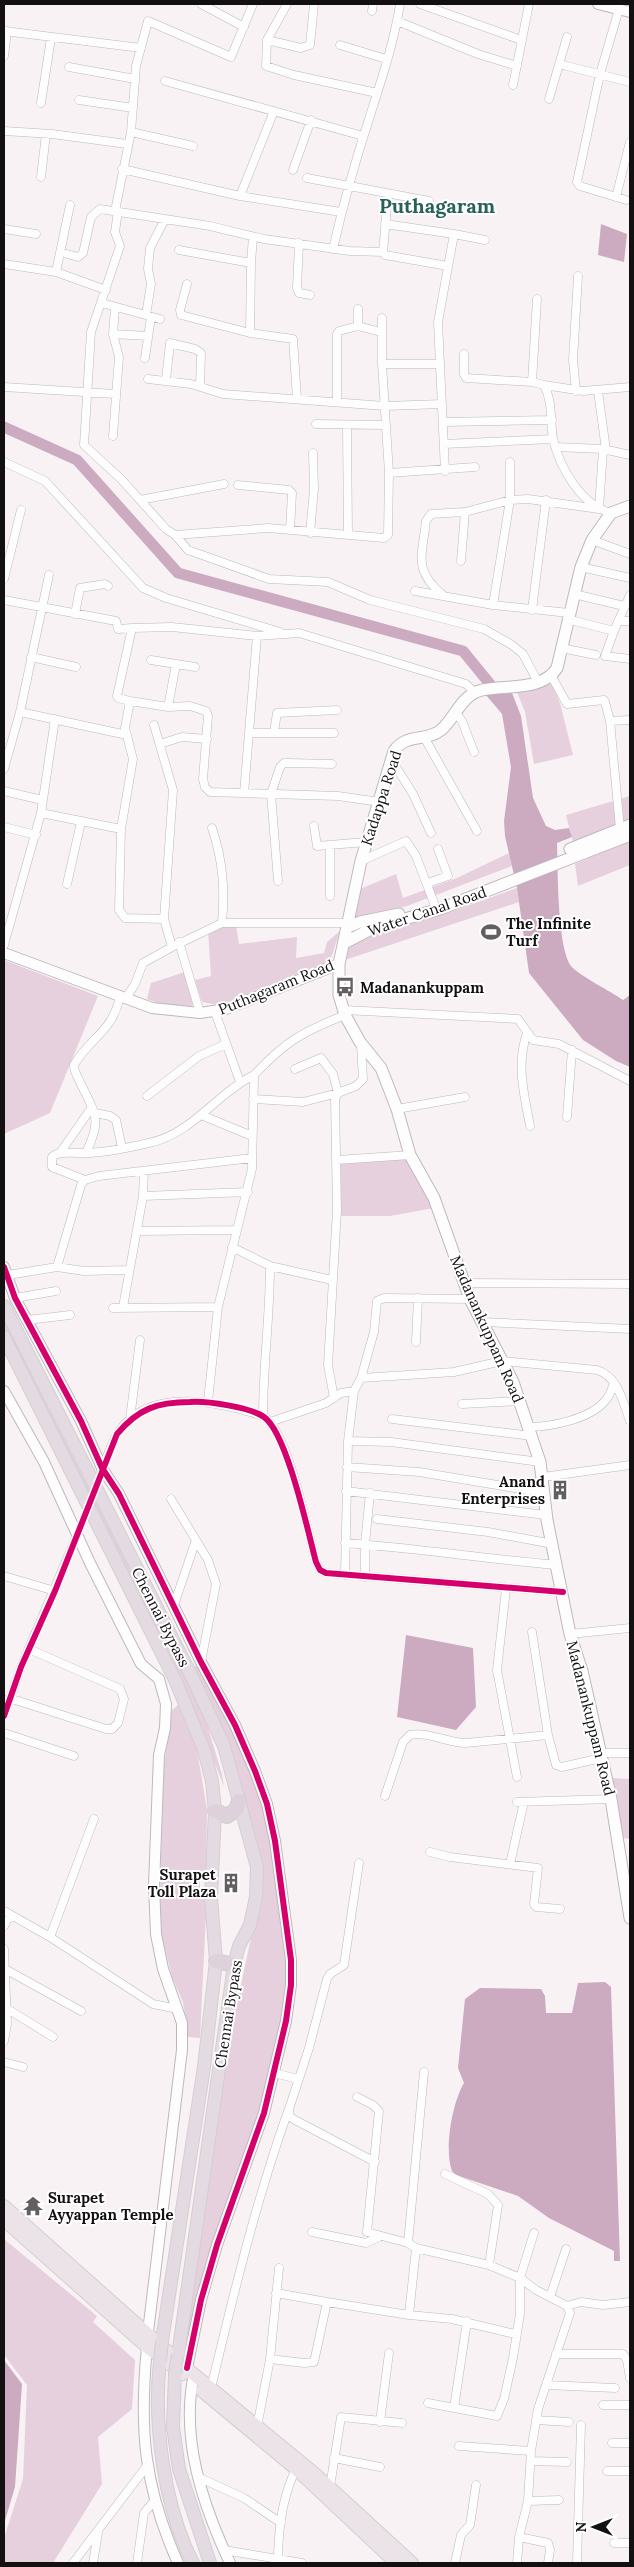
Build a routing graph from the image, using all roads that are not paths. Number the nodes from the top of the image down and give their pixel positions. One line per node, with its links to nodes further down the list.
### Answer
1 (202, 4): 12 (street)
2 (253, 4): 12 (street)
3 (287, 4): 16 (street)
4 (314, 4): 16 (street)
5 (400, 4): 11 (street)
6 (420, 4): 17 (street)
7 (529, 4): 17 (street)
8 (598, 4): 9 (street)
9 (618, 9): 10 (street); 25 (street)
10 (630, 12)
11 (397, 21): 21 (street); 23 (street)
12 (244, 27): 19 (street)
13 (6, 31): 15 (street); 20 (street)
14 (567, 37): 22 (street)
15 (51, 38): 19 (street); 33 (street)
16 (267, 40): 30 (street)
17 (521, 40): 23 (street)
18 (340, 45): 21 (street)
19 (141, 48): 26 (street)
20 (4, 56)
21 (386, 59): 30 (street)
22 (559, 64): 25 (street); 31 (street)
23 (517, 66): 29 (street)
24 (69, 67): 26 (street)
25 (600, 74): 28 (street); 51 (street)
26 (135, 79): 34 (street)
27 (165, 81): 35 (street)
28 (630, 82)
29 (513, 85)
30 (377, 93): 40 (street)
31 (548, 99)
32 (79, 100): 34 (street)
33 (41, 103)
34 (132, 108): 38 (street)
35 (274, 111): 36 (street); 50 (street)
36 (310, 120): 40 (street); 45 (street)
37 (4, 132): 39 (street)
38 (131, 132): 42 (street); 43 (street)
39 (46, 134): 42 (street); 46 (street)
40 (363, 136): 48 (street)
41 (630, 142): 51 (street)
42 (127, 144): 44 (street)
43 (193, 146)
44 (122, 169): 50 (street); 55 (street)
45 (293, 170)
46 (41, 177)
47 (307, 178): 48 (street)
48 (348, 187): 49 (street); 56 (street)
49 (388, 195): 53 (street); 58 (street)
50 (240, 196): 56 (street)
51 (616, 197): 52 (street)
52 (626, 200)
53 (429, 201)
54 (70, 205): 72 (street)
55 (116, 211): 57 (street); 68 (street); 75 (street)
56 (341, 212): 65 (street)
57 (165, 219): 62 (street); 81 (street)
58 (385, 224): 61 (street); 67 (street)
59 (4, 229): 60 (street)
60 (36, 234)
61 (454, 234): 63 (street); 71 (street)
62 (253, 237): 64 (street); 69 (street)
63 (485, 240)
64 (299, 243): 65 (street); 76 (street)
65 (333, 249): 67 (street)
66 (179, 250): 69 (street)
67 (383, 252): 71 (street)
68 (67, 254)
69 (251, 263): 86 (street)
70 (4, 264): 72 (street)
71 (448, 266): 92 (street)
72 (56, 272): 75 (street)
73 (578, 276): 100 (street)
74 (187, 284): 86 (street)
75 (106, 290): 78 (street)
76 (310, 295)
77 (537, 299): 95 (street)
78 (102, 303): 79 (street); 102 (street)
79 (115, 308): 81 (street); 87 (street)
80 (358, 309): 84 (street)
81 (148, 316): 83 (street); 88 (street)
82 (382, 318): 85 (street)
83 (160, 319)
84 (358, 326): 85 (street); 105 (street)
85 (381, 332): 91 (street)
86 (250, 333): 104 (street)
87 (113, 334): 88 (street); 103 (street)
88 (148, 336): 90 (street)
89 (464, 354): 95 (street)
90 (145, 358)
91 (382, 364): 92 (street); 107 (street)
92 (439, 364): 106 (street)
93 (148, 379): 94 (street)
94 (166, 380): 96 (street); 96 (street)
95 (532, 382): 97 (street)
96 (200, 386): 104 (street)
97 (544, 386): 100 (street); 108 (street)
98 (630, 387): 101 (street)
99 (4, 388): 102 (street)
100 (576, 391): 101 (street)
101 (598, 391): 116 (street)
102 (88, 393): 103 (street); 126 (street)
103 (115, 394): 113 (street)
104 (296, 399): 105 (street)
105 (337, 402): 107 (street)
106 (442, 404): 107 (street); 109 (street)
107 (385, 406): 111 (street)
108 (552, 420): 109 (street); 114 (street)
109 (444, 422): 115 (street)
110 (316, 424): 112 (street)
111 (385, 425): 112 (street); 123 (street)
112 (347, 426): 137 (street)
113 (112, 436)
114 (555, 443): 115 (street); 116 (street); 130 (street)
115 (444, 444): 122 (street)
116 (604, 450): 118 (street); 130 (street)
117 (313, 453): 135 (street)
118 (630, 455)
119 (4, 462): 161 (street)
120 (510, 462): 127 (street)
121 (475, 468): 122 (street)
122 (445, 471): 123 (street)
123 (389, 473): 137 (street)
124 (224, 484): 126 (street)
125 (238, 486): 134 (street)
126 (140, 500): 136 (street)
127 (510, 500): 128 (street); 132 (street); 151 (street)
128 (546, 500): 130 (street); 154 (street)
129 (630, 506): 133 (main road)
130 (599, 509): 133 (street)
131 (21, 510): 144 (street)
132 (465, 512): 140 (street); 149 (street)
133 (611, 512): 138 (main road)
134 (290, 530): 135 (street); 136 (street)
135 (310, 533): 137 (street)
136 (175, 535): 172 (street)
137 (348, 535)
138 (592, 540): 139 (street); 141 (main road)
139 (630, 554)
140 (461, 561)
141 (581, 568): 143 (street); 147 (main road)
142 (49, 575): 153 (street)
143 (630, 578)
144 (4, 579)
145 (108, 586): 155 (street)
146 (415, 591): 149 (street)
147 (574, 594): 152 (street); 156 (main road)
148 (630, 595): 152 (street)
149 (444, 596): 151 (street)
150 (4, 600): 153 (street)
151 (493, 605): 154 (street)
152 (624, 606): 157 (street)
153 (41, 608): 155 (street); 165 (street)
154 (532, 610): 156 (street)
155 (76, 614): 159 (street)
156 (568, 616): 160 (street); 163 (main road)
157 (618, 621): 158 (street); 160 (street)
158 (630, 621)
159 (132, 628): 162 (street); 174 (street)
160 (614, 631): 166 (street)
161 (284, 633): 162 (street); 173 (street)
162 (257, 636): 184 (street)
163 (561, 648): 164 (street); 171 (main road)
164 (596, 655)
165 (31, 657): 169 (street); 177 (street)
166 (630, 659)
167 (152, 660): 168 (street)
168 (176, 664): 170 (street); 175 (street)
169 (76, 667)
170 (195, 667)
171 (552, 677): 172 (main road); 181 (street)
172 (538, 682): 173 (main road)
173 (478, 692): 178 (main road, Kadappa Road)
174 (130, 701): 175 (street); 186 (street)
175 (168, 707): 188 (street)
176 (336, 710): 183 (street)
177 (20, 712): 179 (street); 193 (street)
178 (455, 712): 187 (main road, Kadappa Road); 190 (street)
179 (55, 719): 186 (street); 197 (street)
180 (630, 720): 181 (street)
181 (610, 721): 205 (street)
182 (154, 725): 189 (street)
183 (274, 732): 184 (street); 185 (street)
184 (248, 733): 195 (street)
185 (334, 733)
186 (127, 735): 204 (street)
187 (424, 737): 191 (main road, Kadappa Road); 206 (street)
188 (207, 738): 189 (street); 195 (street)
189 (160, 744): 219 (street)
190 (474, 752)
191 (391, 759): 198 (main road, Kadappa Road); 207 (street)
192 (332, 764): 196 (street)
193 (4, 769)
194 (4, 791): 197 (street)
195 (244, 793): 196 (street)
196 (271, 794): 198 (street); 214 (street)
197 (42, 800): 199 (street)
198 (380, 802): 209 (main road, Kadappa Road)
199 (41, 813): 200 (street); 208 (street)
200 (81, 822): 204 (street); 216 (street)
201 (314, 826): 210 (street)
202 (4, 827): 208 (street)
203 (212, 828): 220 (street)
204 (121, 829): 219 (street)
205 (627, 830): 213 (main road)
206 (477, 832)
207 (432, 833)
208 (36, 835): 224 (street)
209 (366, 842): 210 (street); 212 (main road, Kadappa Road)
210 (330, 846): 217 (street)
211 (438, 849): 215 (street)
212 (361, 861): 215 (street); 221 (main road, Kadappa Road)
213 (509, 878): 218 (main road, Water Canal Road); 223 (main road, Water Canal Road)
214 (278, 881)
215 (428, 883): 218 (street)
216 (67, 884)
217 (330, 896)
218 (434, 903): 221 (main road, Water Canal Road)
219 (164, 919): 225 (street)
220 (222, 923): 221 (street); 222 (street)
221 (348, 925): 223 (main road, Puthagaram Road)
222 (179, 942): 225 (street); 230 (street)
223 (344, 943): 227 (main road, Puthagaram Road)
224 (4, 946)
225 (172, 947): 228 (street)
226 (4, 953): 228 (street, Puthagaram Road)
227 (339, 964): 229 (street, Puthagaram Road); 231 (main road, Madanankuppam Road)
228 (123, 997): 230 (street, Puthagaram Road); 245 (street)
229 (215, 1012): 230 (street, Puthagaram Road); 234 (street)
230 (200, 1013)
231 (345, 1013): 232 (street); 233 (main road, Madanankuppam Road); 237 (street)
232 (527, 1033): 235 (street); 248 (street)
233 (360, 1042): 240 (street); 244 (main road, Madanankuppam Road)
234 (226, 1044): 239 (street); 241 (street)
235 (572, 1050): 238 (street); 247 (street)
236 (296, 1069): 240 (street)
237 (254, 1075): 239 (street); 243 (street)
238 (630, 1081)
239 (240, 1082): 246 (street)
240 (338, 1093): 243 (street); 255 (street)
241 (147, 1096)
242 (465, 1097): 244 (street)
243 (252, 1099): 249 (street)
244 (397, 1109): 253 (main road, Madanankuppam Road)
245 (93, 1110): 250 (street); 251 (street); 252 (street)
246 (201, 1116): 249 (street); 250 (street)
247 (567, 1117)
248 (530, 1126)
249 (252, 1136): 254 (street)
250 (122, 1148): 252 (street)
251 (60, 1153): 252 (street); 257 (street)
252 (86, 1153)
253 (410, 1155): 255 (street); 268 (main road, Madanankuppam Road)
254 (252, 1158): 256 (street); 258 (street)
255 (337, 1160): 267 (street)
256 (144, 1171): 257 (street); 259 (street)
257 (85, 1180): 264 (street)
258 (248, 1192): 259 (street); 260 (street)
259 (143, 1196): 261 (street)
260 (236, 1230): 261 (street); 262 (street)
261 (137, 1231): 265 (street)
262 (232, 1247): 263 (street); 275 (street)
263 (270, 1266): 267 (street); 294 (street)
264 (57, 1267): 265 (street); 266 (street)
265 (129, 1270): 277 (street)
266 (6, 1271): 271 (street)
267 (332, 1280): 290 (street)
268 (464, 1282): 269 (street); 273 (main road, Madanankuppam Road)
269 (630, 1284)
270 (56, 1291): 271 (street)
271 (15, 1298): 279 (street)
272 (418, 1298): 273 (street); 284 (street); 286 (street)
273 (470, 1299): 280 (main road, Madanankuppam Road)
274 (4, 1306): 341 (highway, Chennai Bypass)
275 (218, 1307): 277 (street); 291 (street)
276 (113, 1308): 277 (street)
277 (123, 1308)
278 (70, 1315): 279 (street)
279 (27, 1320): 304 (street)
280 (484, 1322): 281 (street); 285 (main road, Madanankuppam Road)
281 (630, 1329)
282 (4, 1337): 342 (highway, Chennai Bypass)
283 (140, 1340): 295 (street)
284 (416, 1342)
285 (502, 1361): 286 (street); 287 (street); 292 (main road, Madanankuppam Road)
286 (361, 1378): 289 (street)
287 (614, 1383): 297 (street); 299 (street)
288 (4, 1391): 312 (street)
289 (354, 1391): 290 (street); 300 (street)
290 (334, 1398): 298 (street)
291 (208, 1401): 294 (street); 295 (street)
292 (520, 1401): 293 (street); 299 (main road, Madanankuppam Road)
293 (462, 1404)
294 (263, 1416): 298 (street)
295 (130, 1419): 304 (street)
296 (392, 1420): 299 (street)
297 (630, 1420)
298 (270, 1422): 318 (street)
299 (530, 1432): 301 (main road, Madanankuppam Road)
300 (348, 1441): 301 (street); 303 (street)
301 (540, 1462): 305 (main road, Madanankuppam Road)
302 (630, 1465): 305 (street)
303 (347, 1467): 306 (street); 308 (street)
304 (102, 1468): 324 (street)
305 (543, 1477): 308 (main road, Madanankuppam Road)
306 (346, 1490): 307 (street); 314 (street)
307 (370, 1493): 310 (street); 315 (street)
308 (545, 1493): 310 (main road, Madanankuppam Road)
309 (171, 1500): 313 (street)
310 (546, 1516): 316 (main road, Madanankuppam Road)
311 (377, 1519): 316 (street)
312 (78, 1533): 322 (street); 358 (street)
313 (196, 1540): 324 (street); 329 (street)
314 (345, 1543): 315 (street); 318 (street)
315 (365, 1544): 317 (street); 320 (street)
316 (553, 1544): 317 (main road, Madanankuppam Road)
317 (557, 1565): 323 (main road, Madanankuppam Road)
318 (345, 1575): 320 (street)
319 (4, 1576): 322 (street)
320 (365, 1577): 321 (street)
321 (506, 1588): 323 (street); 334 (street)
322 (55, 1591): 328 (street)
323 (563, 1592): 327 (main road, Madanankuppam Road)
324 (174, 1606): 329 (street)
325 (630, 1628): 327 (street)
326 (532, 1632): 333 (street)
327 (570, 1634): 336 (main road, Madanankuppam Road)
328 (29, 1649): 330 (street); 330 (street)
329 (201, 1662): 365 (street)
330 (9, 1698): 331 (street)
331 (4, 1711)
332 (4, 1733): 337 (street)
333 (548, 1735): 334 (street); 336 (street)
334 (509, 1739): 338 (street); 339 (street)
335 (630, 1753): 336 (street)
336 (600, 1755): 340 (main road, Madanankuppam Road)
337 (74, 1756)
338 (517, 1777)
339 (386, 1796)
340 (611, 1799): 346 (street); 347 (main road, Madanankuppam Road)
341 (239, 1801): 342 (highway); 355 (highway, Chennai Bypass)
342 (215, 1811): 354 (highway, Chennai Bypass)
343 (94, 1819): 352 (street)
344 (430, 1852): 346 (street)
345 (359, 1863): 366 (street)
346 (510, 1864): 348 (street)
347 (628, 1895): 350 (main road, Madanankuppam Road)
348 (560, 1909)
349 (7, 1913): 351 (street); 352 (street)
350 (630, 1918)
351 (4, 1926)
352 (50, 1937): 358 (street)
353 (4, 1948): 356 (street)
354 (216, 1961): 355 (highway); 438 (highway, Chennai Bypass, bridge)
355 (234, 1965): 439 (highway, Chennai Bypass, bridge)
356 (5, 1969): 357 (street); 359 (street)
357 (6, 2008): 360 (street); 361 (street)
358 (178, 2009): 388 (street)
359 (81, 2011)
360 (53, 2037)
361 (4, 2041)
362 (4, 2062): 363 (street)
363 (23, 2066)
364 (424, 2072): 375 (street)
365 (274, 2073): 366 (street); 394 (street)
366 (298, 2080): 368 (street)
367 (357, 2097): 369 (street)
368 (289, 2109): 369 (street); 397 (street)
369 (375, 2162): 374 (street)
370 (445, 2174): 378 (street)
371 (5, 2214): 388 (main road); 390 (main road)
372 (312, 2232): 374 (street)
373 (534, 2233): 380 (street)
374 (379, 2237): 375 (street)
375 (408, 2243): 376 (street)
376 (416, 2248): 378 (street); 386 (street)
377 (566, 2250): 382 (street)
378 (489, 2265): 380 (street)
379 (279, 2268): 381 (street)
380 (520, 2278): 382 (street); 389 (street)
381 (276, 2293): 383 (street); 393 (street)
382 (550, 2297): 385 (street)
383 (326, 2302): 386 (street); 393 (street)
384 (630, 2302): 385 (street)
385 (567, 2306): 392 (street)
386 (409, 2315): 387 (street)
387 (467, 2321): 389 (street); 402 (street)
388 (148, 2332): 394 (main road)
389 (515, 2334): 402 (street)
390 (147, 2347): 394 (main road); 416 (street)
391 (389, 2353): 404 (street)
392 (556, 2354): 395 (street); 396 (street)
393 (270, 2359): 408 (street)
394 (191, 2375): 397 (main road); 418 (main road); 421 (street)
395 (630, 2378)
396 (546, 2385): 398 (street); 403 (street)
397 (212, 2388): 408 (main road)
398 (615, 2388)
399 (428, 2403): 402 (street)
400 (603, 2405): 401 (street)
401 (630, 2405)
402 (454, 2408)
403 (536, 2420): 405 (street); 412 (street)
404 (380, 2422): 406 (street); 413 (street)
405 (569, 2422)
406 (402, 2423)
407 (581, 2425): 447 (street)
408 (257, 2427): 423 (main road)
409 (612, 2443): 410 (street)
410 (630, 2443)
411 (459, 2446): 412 (street)
412 (531, 2451): 414 (street)
413 (334, 2458): 417 (street); 423 (street)
414 (531, 2461): 415 (street); 426 (street)
415 (567, 2462)
416 (146, 2467): 424 (street); 428 (street)
417 (380, 2467)
418 (296, 2469): 427 (street); 442 (main road)
419 (607, 2471): 420 (street)
420 (630, 2471)
421 (198, 2477): 427 (street); 432 (street)
422 (476, 2485): 444 (street)
423 (330, 2487): 443 (main road)
424 (155, 2500): 436 (street); 437 (street)
425 (559, 2500): 426 (street)
426 (528, 2501): 429 (street)
427 (281, 2523): 433 (street)
428 (98, 2532): 434 (street); 435 (street)
429 (519, 2537): 445 (street); 446 (street)
430 (614, 2543): 431 (street)
431 (630, 2543)
432 (224, 2550): 433 (street); 440 (street)
433 (278, 2561): 441 (street)
434 (73, 2563)
435 (93, 2563)
436 (137, 2563)
437 (178, 2563)
438 (193, 2563)
439 (210, 2563)
440 (230, 2563)
441 (302, 2563)
442 (396, 2563)
443 (412, 2563)
444 (455, 2563)
445 (517, 2563)
446 (548, 2563)
447 (577, 2563)

